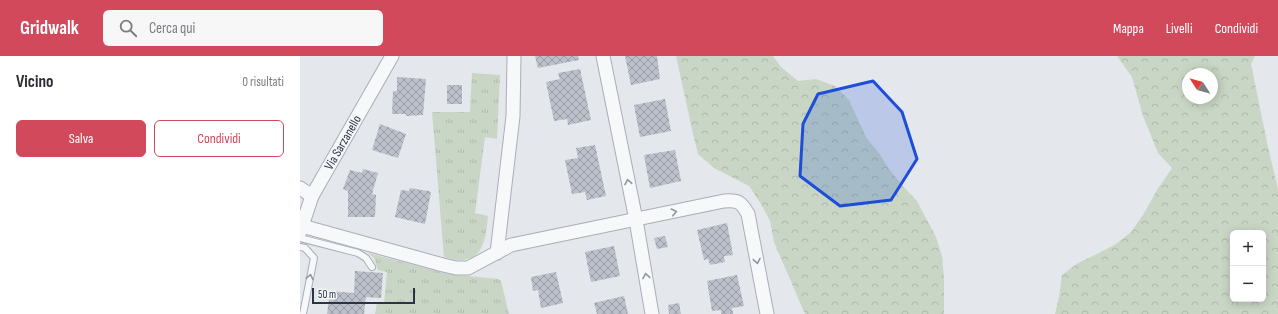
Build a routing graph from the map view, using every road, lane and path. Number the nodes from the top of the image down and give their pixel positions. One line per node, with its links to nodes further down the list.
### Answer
1 (392, 56): 5 (street, Via Sarzanello)
2 (514, 56): 9 (street)
3 (603, 56): 6 (street, one-way to 3)
4 (300, 188): 5 (street)
5 (312, 196): 7 (street, Via Sarzanello)
6 (636, 220): 9 (street); 12 (street, one-way to 6); 13 (street, one-way to 13)
7 (301, 232): 9 (street); 10 (lane)
8 (300, 247): 11 (lane, one-way to 8)
9 (497, 253)
10 (372, 267)
11 (303, 314)
12 (652, 314)
13 (767, 314)

